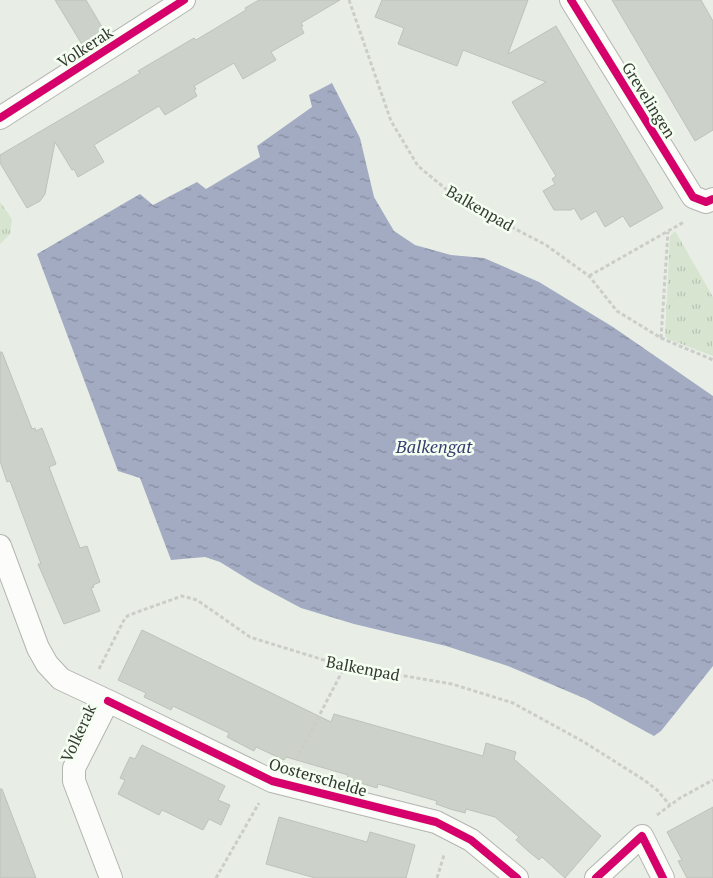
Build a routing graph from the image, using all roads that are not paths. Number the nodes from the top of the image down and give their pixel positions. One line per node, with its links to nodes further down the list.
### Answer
1 (184, 0): 3 (street, Volkerak)
2 (571, 0): 4 (street, Grevelingen)
3 (0, 118)
4 (710, 200)
5 (0, 546): 6 (street, Volkerak)
6 (108, 702): 7 (street, Volkerak); 8 (street, Oosterschelde)
7 (111, 878)
8 (517, 878)
9 (596, 878): 10 (street)
10 (663, 878)

